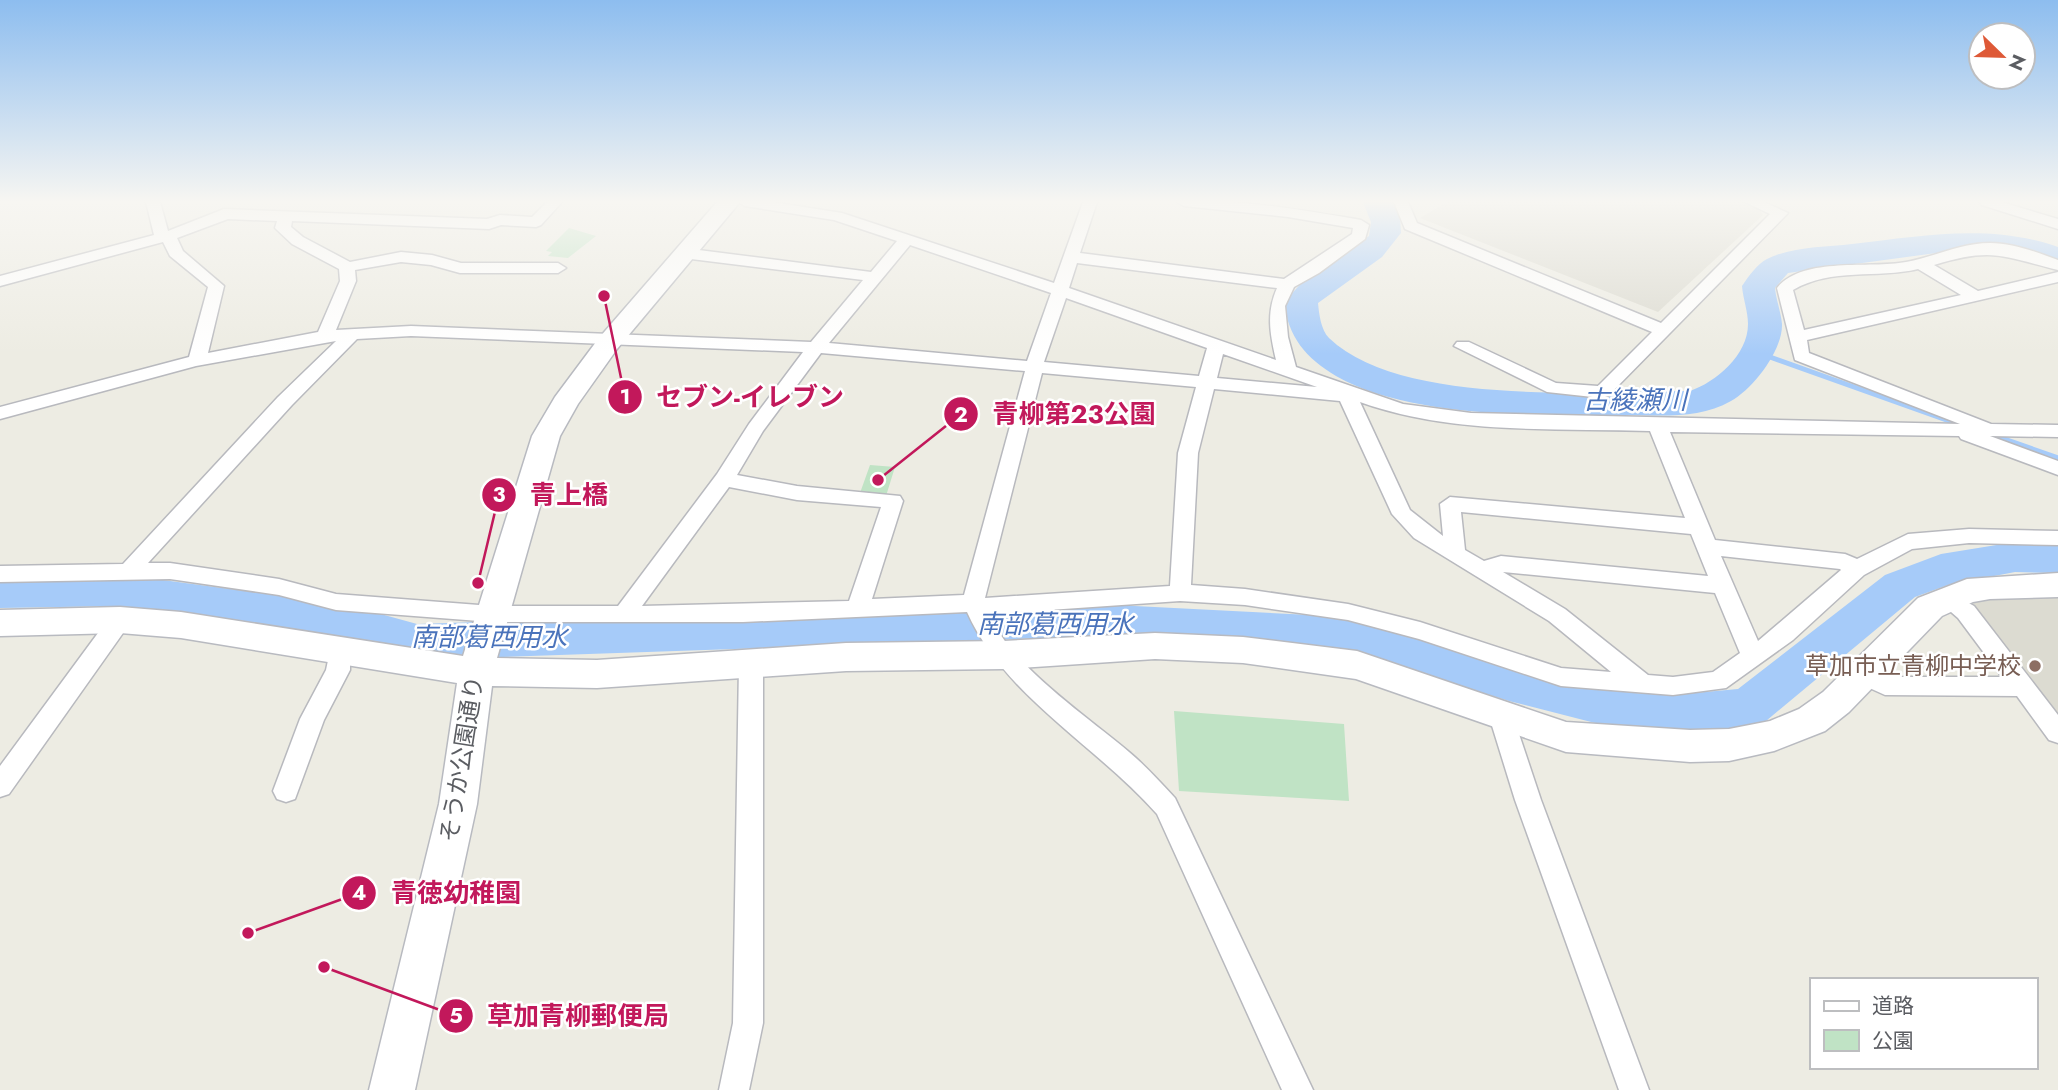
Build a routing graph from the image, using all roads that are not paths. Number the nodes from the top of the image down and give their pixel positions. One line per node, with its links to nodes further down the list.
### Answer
1 (105, 253): 20 (street)
2 (176, 253): 32 (street)
3 (324, 253): 16 (street)
4 (682, 253): 18 (street); 28 (street, そうか公園通り)
5 (895, 253): 18 (street)
6 (948, 253): 22 (street)
7 (1072, 253): 13 (street)
8 (1336, 253): 21 (street)
9 (1475, 253): 24 (street)
10 (1742, 253): 24 (street)
11 (1957, 253): 14 (street)
12 (2012, 253): 15 (street)
13 (1071, 257): 21 (street); 22 (street)
14 (1920, 263): 23 (street); 27 (street)
15 (2058, 265)
16 (347, 267): 17 (street); 26 (street)
17 (550, 267)
18 (875, 277): 31 (street)
19 (2058, 277): 23 (street)
20 (0, 281)
21 (1287, 284): 34 (street)
22 (1059, 290): 29 (street); 33 (street)
23 (1976, 297): 27 (street)
24 (1662, 330): 36 (street)
25 (354, 333): 26 (street); 28 (street); 52 (street)
26 (325, 336): 32 (street)
27 (1800, 336): 42 (street)
28 (613, 338): 31 (street); 61 (street, そうか公園通り)
29 (1217, 344): 34 (street); 35 (street)
30 (1463, 346): 36 (street)
31 (816, 347): 33 (street); 45 (street)
32 (197, 360): 38 (street)
33 (1034, 367): 35 (street); 58 (street)
34 (1287, 368): 37 (street)
35 (1207, 382): 37 (street); 56 (street)
36 (1602, 392): 39 (street)
37 (1355, 395): 39 (street); 49 (street)
38 (0, 413)
39 (1611, 423): 40 (street)
40 (1657, 424): 41 (street); 46 (street)
41 (1952, 429): 42 (street); 44 (street)
42 (1997, 430): 43 (street)
43 (2058, 431)
44 (2058, 468)
45 (724, 480): 59 (street); 60 (street)
46 (1699, 527): 48 (street); 49 (street)
47 (2058, 538): 51 (street)
48 (1707, 547): 51 (street); 55 (street)
49 (1455, 553): 50 (street)
50 (1483, 569): 55 (street); 70 (street)
51 (1856, 569): 66 (street)
52 (129, 571): 53 (street); 61 (street)
53 (0, 574)
54 (2058, 585): 57 (street)
55 (1723, 586): 66 (street)
56 (1180, 593): 58 (street); 70 (street)
57 (1947, 599): 69 (street); 71 (street)
58 (974, 605): 59 (street); 64 (street)
59 (858, 608): 60 (street)
60 (622, 615): 61 (street)
61 (491, 618): 68 (street, そうか公園通り)
62 (120, 620): 63 (street); 65 (street); 74 (street)
63 (0, 623)
64 (1000, 651): 67 (street); 72 (street); 78 (street)
65 (338, 652): 68 (street); 75 (street)
66 (1759, 653): 70 (street)
67 (751, 665): 68 (street); 77 (street)
68 (478, 666): 76 (street, そうか公園通り)
69 (1862, 674): 71 (street); 72 (street)
70 (1643, 684)
71 (2023, 687): 73 (street)
72 (1501, 716): 79 (street)
73 (2058, 733)
74 (0, 786)
75 (286, 791)
76 (392, 1090)
77 (734, 1090)
78 (1298, 1090)
79 (1634, 1090)

